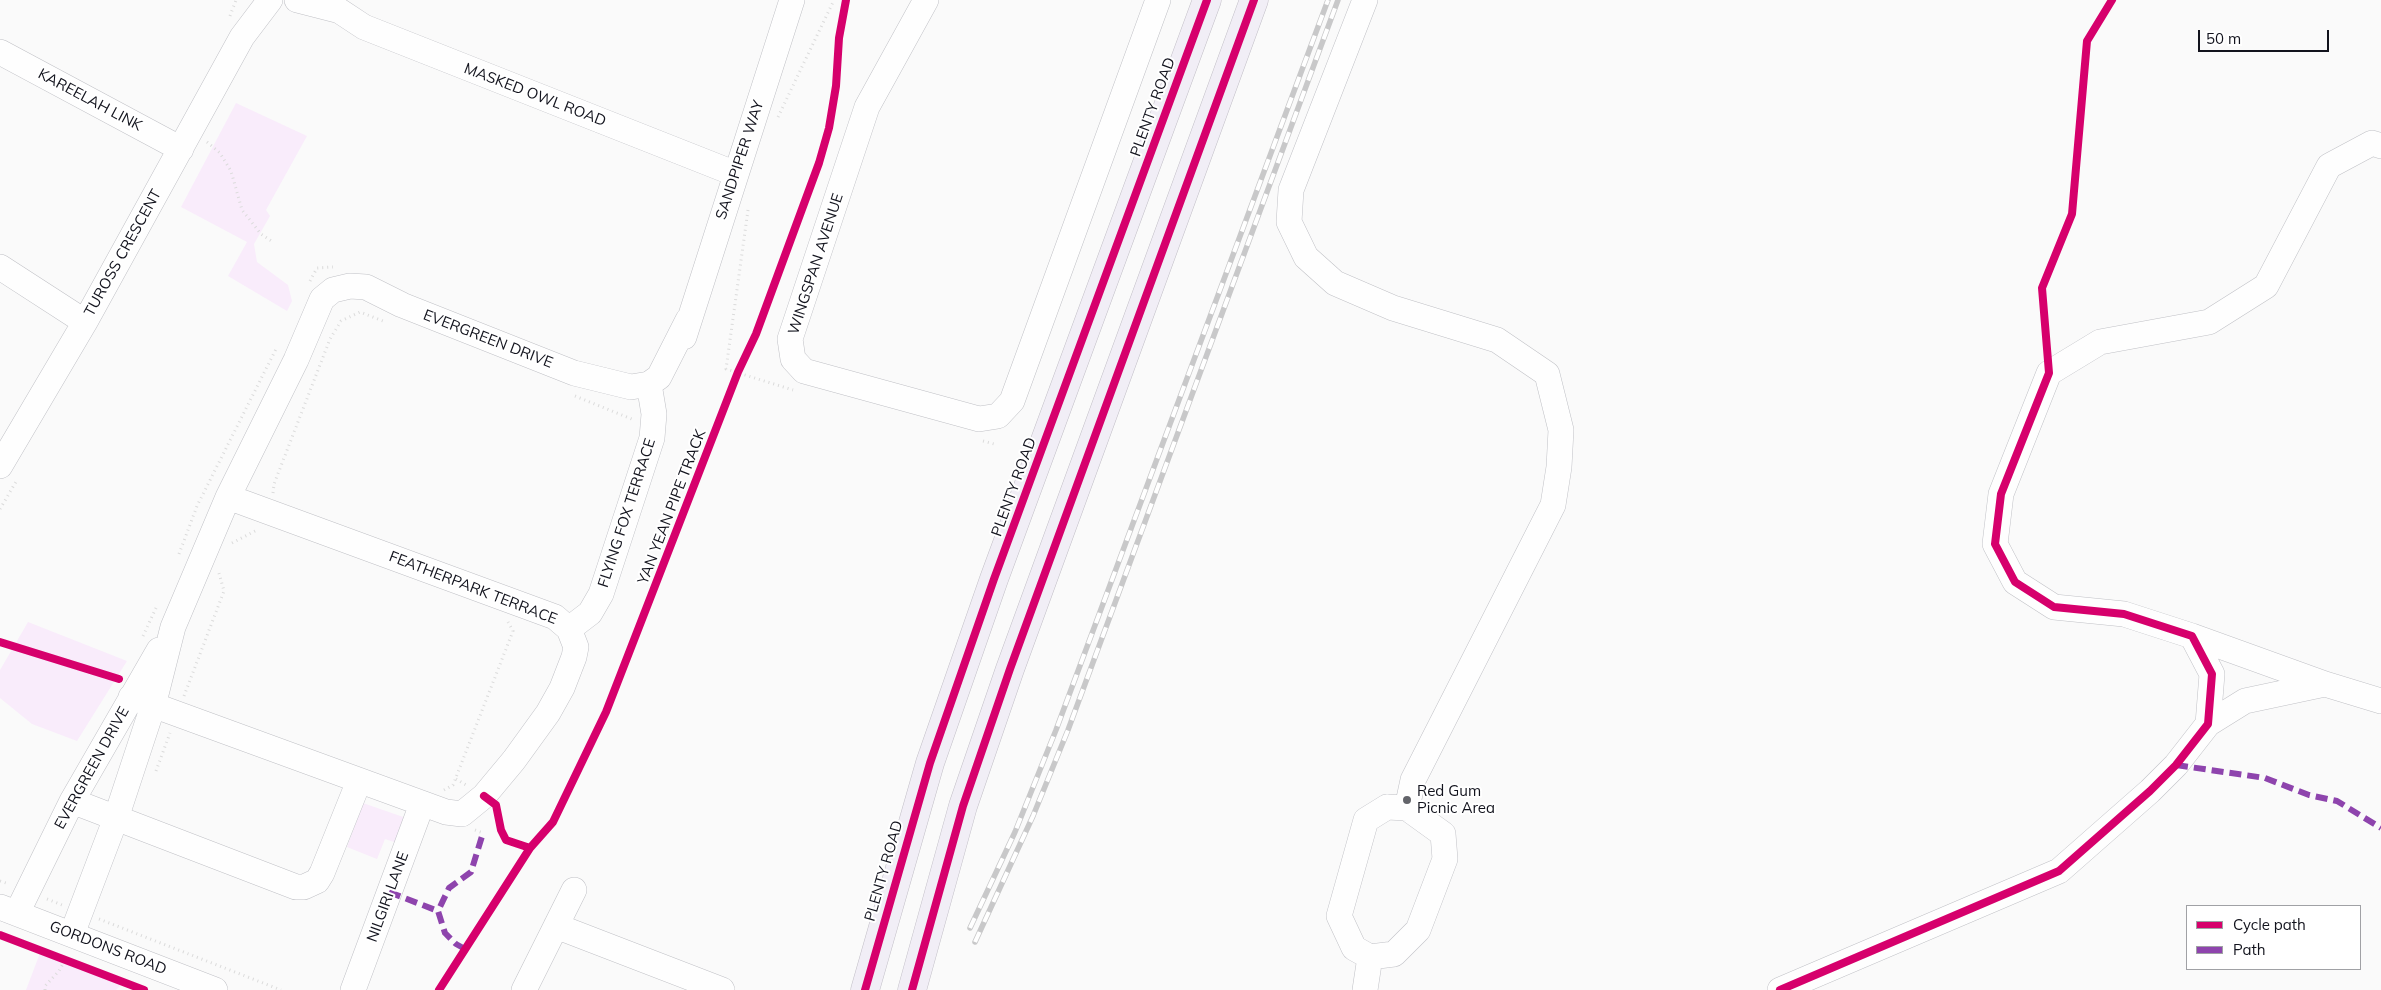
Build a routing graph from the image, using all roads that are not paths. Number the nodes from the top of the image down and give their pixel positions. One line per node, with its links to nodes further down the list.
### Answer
1 (252, 0): 11 (street, TUROSS CRESCENT)
2 (270, 0): 11 (street, TUROSS CRESCENT)
3 (297, 0): 10 (street, MASKED OWL ROAD)
4 (792, 0): 15 (street, SANDPIPER WAY)
5 (926, 0): 6 (street, WINGSPAN AVENUE)
6 (1158, 0)
7 (1208, 0): 41 (highway, PLENTY ROAD)
8 (1254, 0): 42 (highway)
9 (1365, 0): 30 (street)
10 (330, 5): 15 (street, MASKED OWL ROAD)
11 (234, 29): 13 (street, TUROSS CRESCENT)
12 (0, 52): 13 (street, KAREELAH LINK)
13 (197, 139): 17 (street, TUROSS CRESCENT)
14 (2381, 146): 22 (street)
15 (736, 174): 18 (street, SANDPIPER WAY)
16 (0, 267): 17 (street)
17 (85, 322): 19 (street, TUROSS CRESCENT)
18 (650, 391): 20 (street, EVERGREEN DRIVE); 21 (street, FLYING FOX TERRACE)
19 (2, 460)
20 (228, 497): 21 (street, FEATHERPARK TERRACE); 24 (street, EVERGREEN DRIVE)
21 (569, 629): 28 (street, FEATHERPARK TERRACE)
22 (2192, 636): 23 (street); 26 (street)
23 (2325, 684): 25 (street); 26 (street)
24 (142, 701): 27 (street, FEATHERPARK TERRACE); 29 (street, EVERGREEN DRIVE); 31 (street, EVERGREEN DRIVE)
25 (2381, 701)
26 (2208, 724): 44 (street)
27 (359, 781): 28 (street, FEATHERPARK TERRACE); 31 (street)
28 (432, 797): 38 (street, NILGIRI LANE)
29 (72, 801): 31 (street); 33 (street, EVERGREEN DRIVE)
30 (1407, 808): 36 (street); 36 (street)
31 (116, 818): 34 (street, EVERGREEN DRIVE)
32 (574, 890): 35 (street)
33 (12, 893): 34 (street, GORDONS ROAD)
34 (89, 919): 37 (street, GORDONS ROAD)
35 (556, 926): 39 (street); 40 (street)
36 (1370, 957): 43 (street)
37 (215, 990)
38 (353, 990)
39 (524, 990)
40 (722, 990)
41 (865, 990)
42 (912, 990)
43 (1365, 990)
44 (1780, 990)

